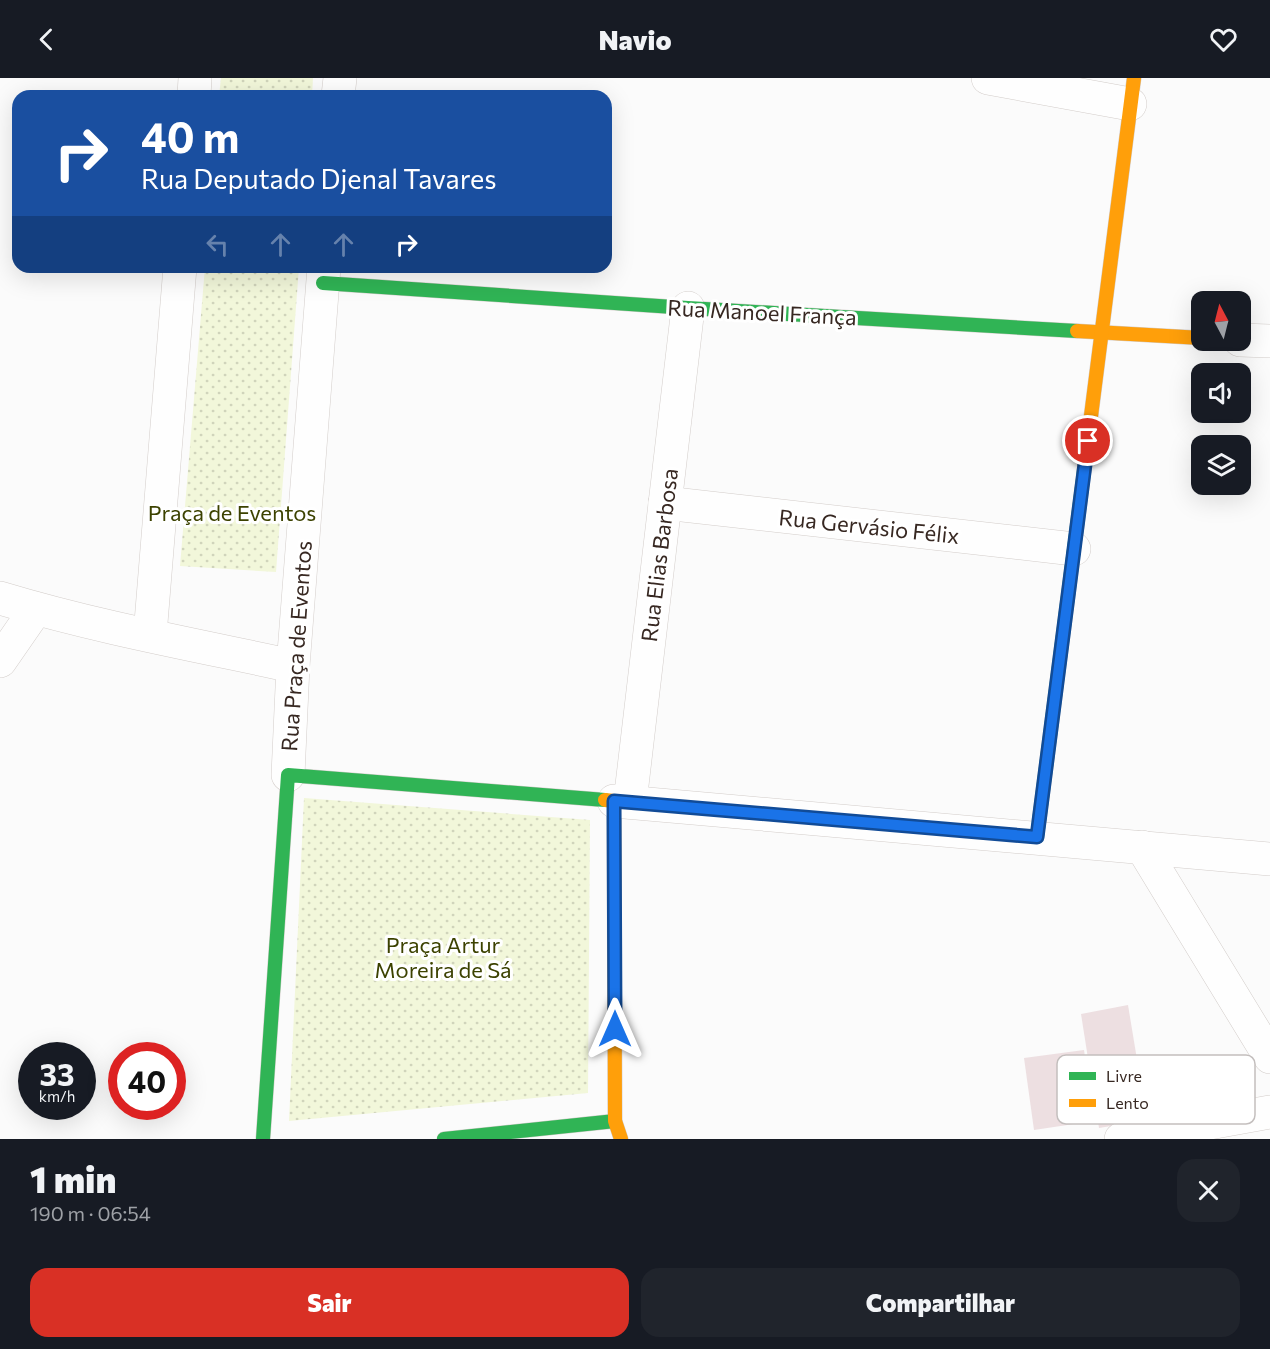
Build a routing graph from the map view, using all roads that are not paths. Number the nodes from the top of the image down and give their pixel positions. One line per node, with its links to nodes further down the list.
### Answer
1 (988, 78): 2 (street)
2 (1132, 91): 6 (street)
3 (180, 273): 14 (street)
4 (324, 275): 5 (street, Rua Manoel França); 16 (street, Rua Praça de Eventos)
5 (688, 308): 6 (street, Rua Manoel França); 10 (street, Rua Elias Barbosa)
6 (1102, 332): 7 (street, Rua Manoel França); 11 (street)
7 (1191, 337)
8 (1251, 340): 9 (street)
9 (1270, 341)
10 (665, 503): 11 (street, Rua Gervásio Félix); 18 (street, Rua Elias Barbosa)
11 (1074, 549): 19 (street)
12 (0, 598): 13 (street)
13 (36, 609): 14 (street); 15 (street)
14 (150, 635): 16 (street)
15 (0, 662)
16 (293, 666): 17 (street, Rua Praça de Eventos)
17 (288, 775): 18 (street); 28 (street)
18 (622, 801): 19 (street); 25 (street)
19 (1037, 837): 20 (street)
20 (1142, 847): 21 (street); 22 (street)
21 (1270, 859)
22 (1270, 1057)
23 (1270, 1112): 24 (street)
24 (1255, 1116)
25 (615, 1121): 29 (street); 30 (street)
26 (1223, 1124): 27 (street)
27 (1192, 1132): 31 (street)
28 (263, 1139)
29 (444, 1139)
30 (621, 1139)
31 (1121, 1139)

